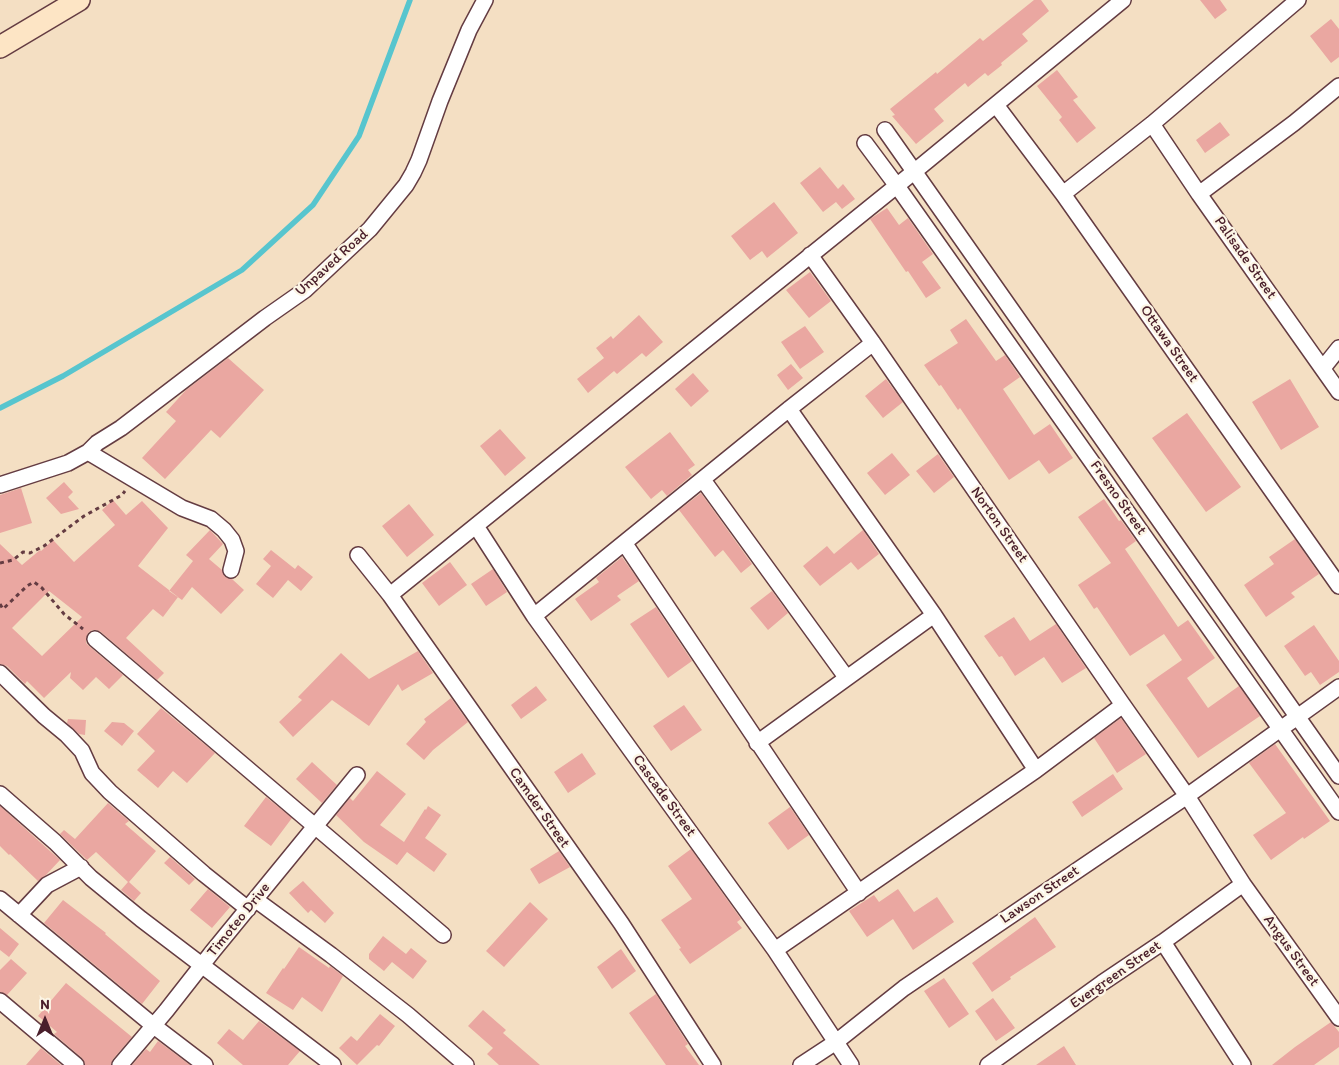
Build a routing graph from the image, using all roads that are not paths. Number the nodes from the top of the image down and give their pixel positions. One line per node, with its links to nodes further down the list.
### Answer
1 (79, 0): 5 (street)
2 (485, 0): 21 (street, Unpaved Road)
3 (1123, 0): 7 (street)
4 (1298, 0): 8 (street)
5 (0, 47)
6 (1339, 86): 14 (street)
7 (996, 105): 11 (street); 13 (street, Ottawa Street)
8 (1152, 124): 13 (street); 14 (street, Palisade Street)
9 (885, 130): 11 (street, Fresno Street)
10 (865, 143): 12 (street, Fresno Street)
11 (915, 171): 12 (street); 37 (street, Fresno Street)
12 (897, 186): 15 (street); 38 (street, Fresno Street)
13 (1063, 194): 28 (street, Ottawa Street)
14 (1199, 194): 18 (street, Palisade Street)
15 (810, 255): 16 (street, Norton Street); 24 (street)
16 (873, 343): 20 (street); 36 (street, Norton Street)
17 (1339, 348): 18 (street)
18 (1323, 368): 19 (street, Palisade Street)
19 (1339, 392)
20 (789, 409): 22 (street); 30 (street)
21 (88, 452): 23 (street, Unpaved Road); 27 (street)
22 (703, 480): 25 (street); 34 (street)
23 (0, 485)
24 (476, 526): 29 (street); 31 (street, Cascade Street)
25 (625, 544): 31 (street); 39 (street)
26 (358, 555): 29 (street, Camder Street)
27 (231, 570)
28 (1339, 586)
29 (390, 595): 66 (street, Camder Street)
30 (934, 614): 34 (street); 40 (street)
31 (534, 616): 55 (street, Cascade Street)
32 (95, 639): 46 (street)
33 (0, 673): 51 (street)
34 (846, 678): 39 (street)
35 (1339, 687): 37 (street, Lawson Street)
36 (1123, 705): 40 (street); 44 (street, Norton Street)
37 (1296, 717): 38 (street, Lawson Street); 42 (street, Fresno Street)
38 (1281, 728): 44 (street, Lawson Street); 45 (street, Fresno Street)
39 (757, 743): 49 (street)
40 (1036, 770): 49 (street)
41 (357, 775): 46 (street, Timoteo Drive)
42 (1339, 776)
43 (0, 794): 47 (street)
44 (1187, 796): 48 (street, Angus Street); 60 (street, Lawson Street)
45 (1339, 812)
46 (316, 826): 51 (street, Timoteo Drive); 53 (street)
47 (81, 867): 52 (street); 56 (street)
48 (1243, 884): 54 (street, Evergreen Street); 58 (street, Angus Street)
49 (859, 892): 55 (street)
50 (0, 900): 52 (street)
51 (252, 904): 56 (street, Timoteo Drive); 65 (street)
52 (19, 915): 59 (street)
53 (443, 934)
54 (1163, 942): 69 (street, Evergreen Street); 70 (street)
55 (775, 950): 60 (street, Cascade Street)
56 (202, 966): 59 (street, Timoteo Drive); 64 (street)
57 (0, 1001): 61 (street)
58 (1339, 1018)
59 (154, 1026): 62 (street, Timoteo Drive); 63 (street)
60 (836, 1042): 67 (street, Lawson Street); 68 (street, Cascade Street)
61 (76, 1065)
62 (120, 1065)
63 (205, 1065)
64 (333, 1065)
65 (466, 1065)
66 (714, 1065)
67 (801, 1065)
68 (851, 1065)
69 (988, 1065)
70 (1243, 1065)

